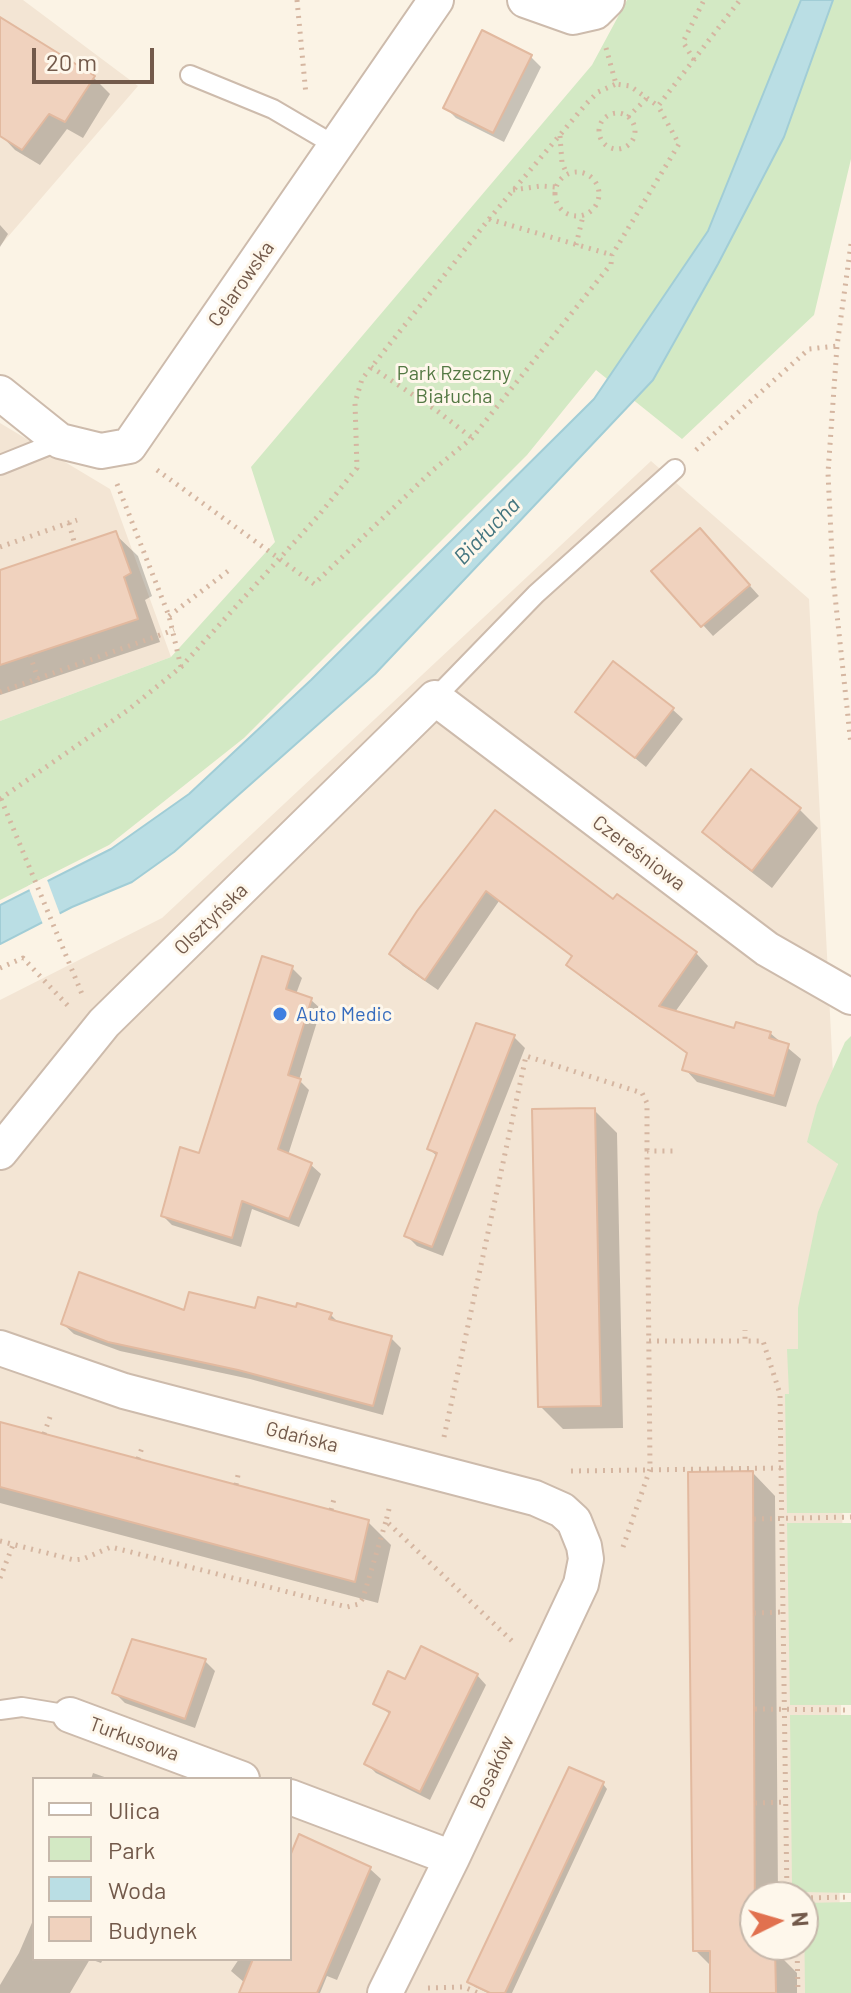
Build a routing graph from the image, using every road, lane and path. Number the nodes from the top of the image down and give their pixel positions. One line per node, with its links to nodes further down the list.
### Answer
1 (297, 0): 14 (path)
2 (436, 0): 14 (street, Celarowska)
3 (525, 0): 6 (street)
4 (704, 0): 7 (path)
5 (740, 0): 7 (path)
6 (592, 10): 9 (path)
7 (694, 60): 11 (path)
8 (190, 75): 14 (lane)
9 (616, 84): 10 (path); 13 (path)
10 (647, 98): 11 (path); 12 (path)
11 (658, 106): 22 (path)
12 (628, 117): 12 (path)
13 (560, 134): 15 (path); 17 (path)
14 (322, 138): 28 (street, Celarowska)
15 (567, 174): 16 (path); 18 (path)
16 (556, 187): 17 (path); 18 (path)
17 (513, 190): 19 (path)
18 (583, 216): 21 (path)
19 (489, 219): 21 (path); 24 (path)
20 (851, 244): 23 (path)
21 (576, 245): 22 (path)
22 (612, 255): 26 (path)
23 (837, 346): 30 (path); 44 (path)
24 (371, 367): 26 (path); 35 (path)
25 (0, 393): 27 (street)
26 (472, 438): 35 (path)
27 (60, 441): 28 (street); 29 (lane)
28 (115, 448): 35 (path); 37 (path)
29 (0, 465)
30 (675, 469): 43 (lane)
31 (77, 520): 32 (path)
32 (69, 523): 33 (path); 34 (path)
33 (75, 545)
34 (0, 547)
35 (280, 558): 40 (path)
36 (228, 571): 37 (path)
37 (169, 616): 38 (path)
38 (174, 630): 40 (path); 41 (path)
39 (30, 655): 41 (path)
40 (181, 667): 45 (path)
41 (38, 679): 42 (path)
42 (0, 692)
43 (435, 698): 48 (street, Czereśniowa); 52 (street, Olsztyńska)
44 (851, 745)
45 (1, 799): 47 (path)
46 (0, 968): 49 (path)
47 (80, 990)
48 (851, 997)
49 (78, 1017)
50 (647, 1151): 51 (path); 54 (path); 60 (path)
51 (674, 1151)
52 (0, 1152)
53 (745, 1330): 55 (path)
54 (649, 1341): 55 (path); 63 (path)
55 (745, 1341): 62 (path)
56 (0, 1348): 76 (street, Gdańska)
57 (50, 1417): 58 (path)
58 (44, 1434)
59 (143, 1445): 61 (path)
60 (440, 1450)
61 (138, 1459)
62 (781, 1468): 63 (path); 72 (path)
63 (650, 1469): 65 (path); 77 (path)
64 (239, 1470): 66 (path)
65 (563, 1471)
66 (236, 1485)
67 (335, 1495): 69 (path)
68 (389, 1509): 73 (path)
69 (331, 1510)
70 (851, 1517): 72 (path)
71 (754, 1519): 72 (path)
72 (781, 1519): 79 (path)
73 (386, 1521): 75 (path); 81 (path)
74 (0, 1541): 75 (path)
75 (13, 1545): 78 (path)
76 (584, 1546): 81 (street, Bosaków)
77 (620, 1554)
78 (0, 1578)
79 (783, 1612): 80 (path); 83 (path)
80 (754, 1613)
81 (544, 1662): 91 (street, Bosaków)
82 (755, 1709): 83 (path)
83 (784, 1709): 85 (path); 89 (path)
84 (0, 1710): 86 (lane)
85 (851, 1710)
86 (70, 1715): 87 (street, Turkusowa)
87 (237, 1777)
88 (292, 1798): 91 (street)
89 (786, 1802): 90 (path); 92 (path)
90 (755, 1803)
91 (452, 1858): 97 (street, Bosaków)
92 (787, 1881)
93 (851, 1897): 94 (path)
94 (819, 1898)
95 (797, 1961): 99 (path)
96 (421, 1988): 98 (path)
97 (385, 1993)
98 (478, 1993)
99 (798, 1993)

